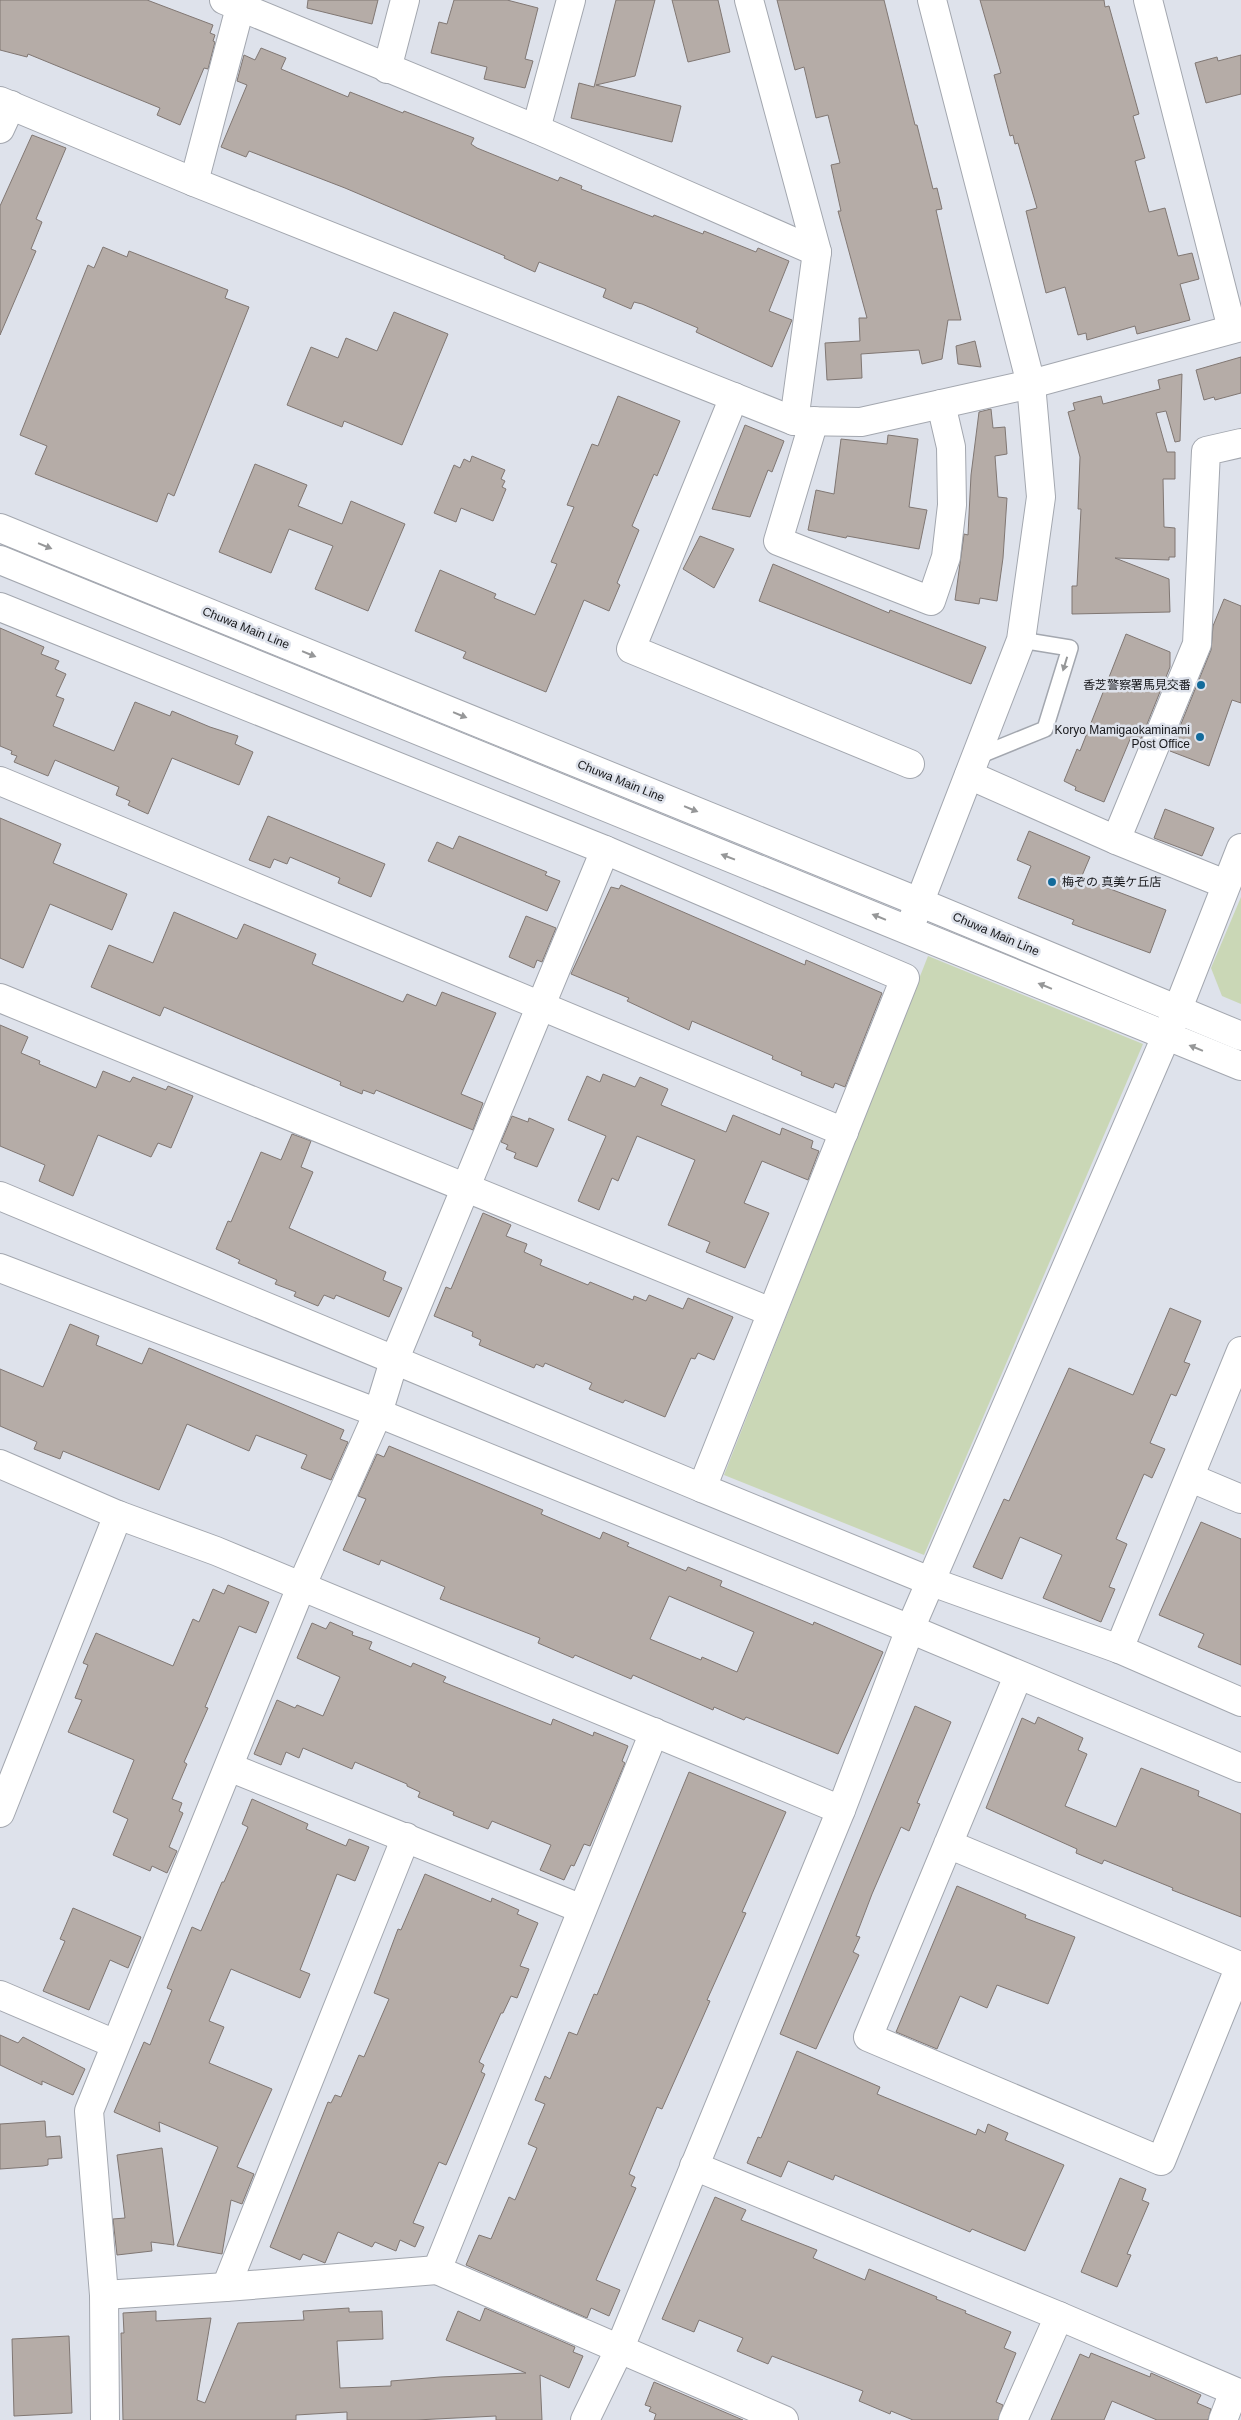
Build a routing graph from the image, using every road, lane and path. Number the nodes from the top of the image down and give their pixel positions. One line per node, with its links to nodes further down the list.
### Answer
1 (405, 0): 7 (street)
2 (571, 0): 10 (street)
3 (749, 0): 12 (street)
4 (932, 0): 14 (street)
5 (1148, 0): 13 (street)
6 (236, 2): 7 (street); 11 (street)
7 (387, 69): 10 (street)
8 (5, 103): 9 (street); 11 (street)
9 (0, 129)
10 (536, 129): 12 (street)
11 (194, 182): 15 (street)
12 (817, 252): 17 (street)
13 (1236, 328): 14 (street)
14 (1031, 384): 16 (street); 22 (street)
15 (734, 397): 17 (street); 23 (street)
16 (941, 404): 17 (street); 17 (street)
17 (804, 421)
18 (1241, 443): 26 (street)
19 (0, 528): 30 (street, Chuwa Main Line, one-way to 30)
20 (0, 560): 31 (street, one-way to 20)
21 (0, 607): 28 (street)
22 (1021, 640): 24 (street); 24 (lane, one-way to 24)
23 (910, 764)
24 (973, 766): 26 (street); 30 (street)
25 (0, 781): 33 (street)
26 (1116, 840): 29 (street)
27 (1241, 848): 29 (street)
28 (605, 850): 33 (street); 38 (street)
29 (1226, 884): 34 (street)
30 (920, 902): 31 (street); 34 (street, Chuwa Main Line)
31 (909, 930): 35 (street, one-way to 31)
32 (0, 998): 39 (street)
33 (541, 1006): 38 (street); 39 (street)
34 (1177, 1011): 35 (street); 36 (street, Chuwa Main Line)
35 (1165, 1035): 37 (street, one-way to 35); 51 (street)
36 (1241, 1036)
37 (1241, 1066)
38 (844, 1132): 42 (street)
39 (466, 1186): 42 (street); 44 (street)
40 (0, 1196): 44 (street)
41 (0, 1268): 45 (street)
42 (771, 1312): 48 (street)
43 (1241, 1351): 47 (street)
44 (394, 1361): 45 (street); 48 (street)
45 (378, 1412): 52 (street); 53 (street)
46 (0, 1464): 50 (street)
47 (1191, 1478): 49 (street); 54 (street)
48 (702, 1488): 51 (street)
49 (1241, 1499)
50 (118, 1515): 52 (street); 61 (street)
51 (932, 1582): 53 (street); 54 (street)
52 (301, 1587): 57 (street); 58 (street)
53 (910, 1629): 55 (street); 60 (street)
54 (1119, 1649): 56 (street)
55 (1018, 1676): 59 (street); 63 (street)
56 (1241, 1702)
57 (654, 1732): 60 (street); 64 (street)
58 (229, 1767): 62 (street); 66 (street)
59 (1241, 1768)
60 (841, 1810): 67 (street)
61 (0, 1813)
62 (406, 1837): 64 (street); 69 (street)
63 (948, 1844): 63 (street)
64 (582, 1909): 68 (street)
65 (0, 1995): 66 (street)
66 (115, 2044): 70 (street)
67 (694, 2166): 71 (street); 72 (street)
68 (437, 2270): 69 (street); 72 (street)
69 (226, 2288): 70 (street)
70 (104, 2295): 73 (street)
71 (1059, 2316): 76 (street); 77 (street)
72 (619, 2350): 74 (street); 75 (street)
73 (105, 2420)
74 (584, 2420)
75 (784, 2420)
76 (1013, 2420)
77 (1222, 2420)

